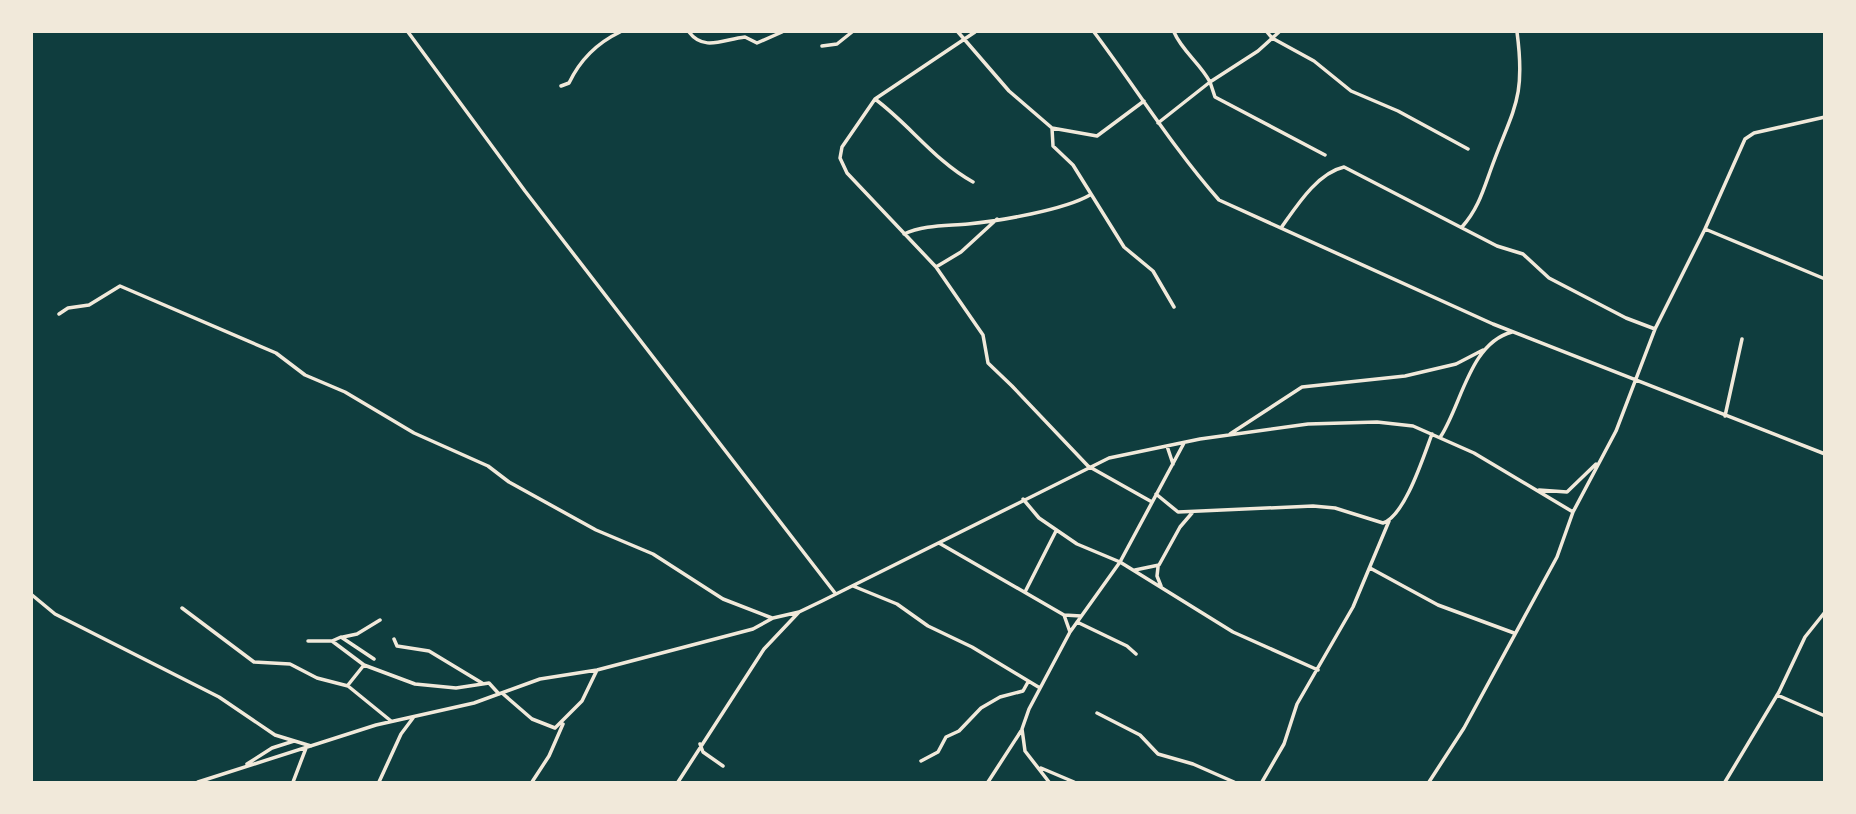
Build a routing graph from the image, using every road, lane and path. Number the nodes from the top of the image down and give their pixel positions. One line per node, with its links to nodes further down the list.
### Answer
1 (408, 32): 67 (street)
2 (620, 32): 17 (street)
3 (689, 32): 4 (street)
4 (782, 32)
5 (852, 32): 15 (street)
6 (958, 32): 13 (street)
7 (975, 32): 13 (street)
8 (1094, 32): 19 (street)
9 (1174, 32): 16 (street)
10 (1267, 32): 14 (street)
11 (1279, 32): 14 (street)
12 (1517, 32): 28 (street)
13 (967, 38): 18 (street); 22 (street)
14 (1272, 38): 16 (street); 23 (street)
15 (822, 46)
16 (1210, 82): 21 (street); 24 (street)
17 (561, 86)
18 (875, 100): 25 (street); 31 (street)
19 (1144, 102): 21 (street); 22 (street)
20 (1825, 117): 30 (street)
21 (1158, 123): 29 (street)
22 (1052, 128): 26 (street)
23 (1468, 149)
24 (1325, 155)
25 (973, 182)
26 (1090, 195): 27 (street); 34 (street)
27 (997, 219): 31 (street); 32 (street)
28 (1462, 227): 29 (street); 36 (street)
29 (1281, 228): 37 (street)
30 (1705, 229): 33 (street); 36 (street)
31 (904, 234): 32 (street)
32 (936, 267): 50 (street)
33 (1825, 279)
34 (1174, 307)
35 (59, 314): 74 (street)
36 (1655, 329): 40 (street)
37 (1512, 331): 39 (street); 40 (street)
38 (1742, 339): 41 (street)
39 (1483, 350): 43 (street); 44 (street)
40 (1637, 381): 41 (street); 48 (street)
41 (1725, 416): 47 (street)
42 (1433, 433): 43 (street); 44 (street); 57 (street)
43 (1228, 435): 45 (street)
44 (1441, 436): 51 (street)
45 (1184, 443): 46 (street); 49 (street)
46 (1167, 446): 49 (street); 50 (street)
47 (1825, 454)
48 (1597, 463): 51 (street); 55 (street)
49 (1173, 464): 52 (street)
50 (1088, 466): 53 (street); 54 (street)
51 (1533, 488): 55 (street)
52 (1156, 494): 54 (street); 56 (street)
53 (1023, 499): 58 (street); 59 (street)
54 (1152, 502): 60 (street)
55 (1573, 512): 78 (street)
56 (1192, 513): 57 (street); 61 (street)
57 (1389, 521): 62 (street)
58 (1056, 531): 60 (street); 66 (street)
59 (937, 542): 64 (street); 66 (street)
60 (1120, 562): 63 (street); 73 (street)
61 (1159, 565): 63 (street); 65 (street)
62 (1370, 568): 78 (street); 87 (street)
63 (1133, 570): 65 (street)
64 (853, 586): 67 (street); 88 (street)
65 (1162, 588): 87 (street)
66 (1026, 592): 72 (street)
67 (835, 593): 70 (street)
68 (32, 595): 100 (street)
69 (182, 608): 90 (street)
70 (799, 612): 74 (street); 101 (street)
71 (1825, 612): 93 (street)
72 (1064, 615): 73 (street); 77 (street)
73 (1081, 616): 76 (street)
74 (773, 618): 86 (street)
75 (380, 620): 79 (street)
76 (1077, 622): 77 (street); 83 (street)
77 (1070, 632): 91 (street)
78 (1514, 633): 118 (street)
79 (341, 638): 81 (street); 84 (street)
80 (394, 639): 89 (street)
81 (332, 641): 82 (street); 85 (street)
82 (308, 642)
83 (1136, 654)
84 (374, 659)
85 (365, 665): 89 (street); 90 (street)
86 (597, 670): 92 (street); 98 (street)
87 (1318, 670): 117 (street)
88 (1028, 682): 91 (street); 104 (street)
89 (482, 683): 92 (street)
90 (348, 685): 97 (street)
91 (1040, 688): 99 (street)
92 (501, 694): 96 (street); 98 (street)
93 (1777, 695): 95 (street); 119 (street)
94 (1097, 713): 116 (street)
95 (1825, 716)
96 (413, 718): 97 (street); 110 (street)
97 (391, 721): 102 (street)
98 (564, 722): 111 (street)
99 (1022, 730): 106 (street); 113 (street)
100 (296, 741): 102 (street); 107 (street)
101 (700, 744): 105 (street); 112 (street)
102 (313, 746): 103 (street)
103 (306, 748): 107 (street); 109 (street)
104 (921, 761)
105 (723, 766)
106 (1039, 767): 114 (street); 115 (street)
107 (241, 768): 108 (street)
108 (198, 782)
109 (294, 782)
110 (379, 782)
111 (532, 782)
112 (678, 782)
113 (988, 782)
114 (1049, 782)
115 (1074, 782)
116 (1234, 782)
117 (1262, 782)
118 (1429, 782)
119 (1726, 782)

